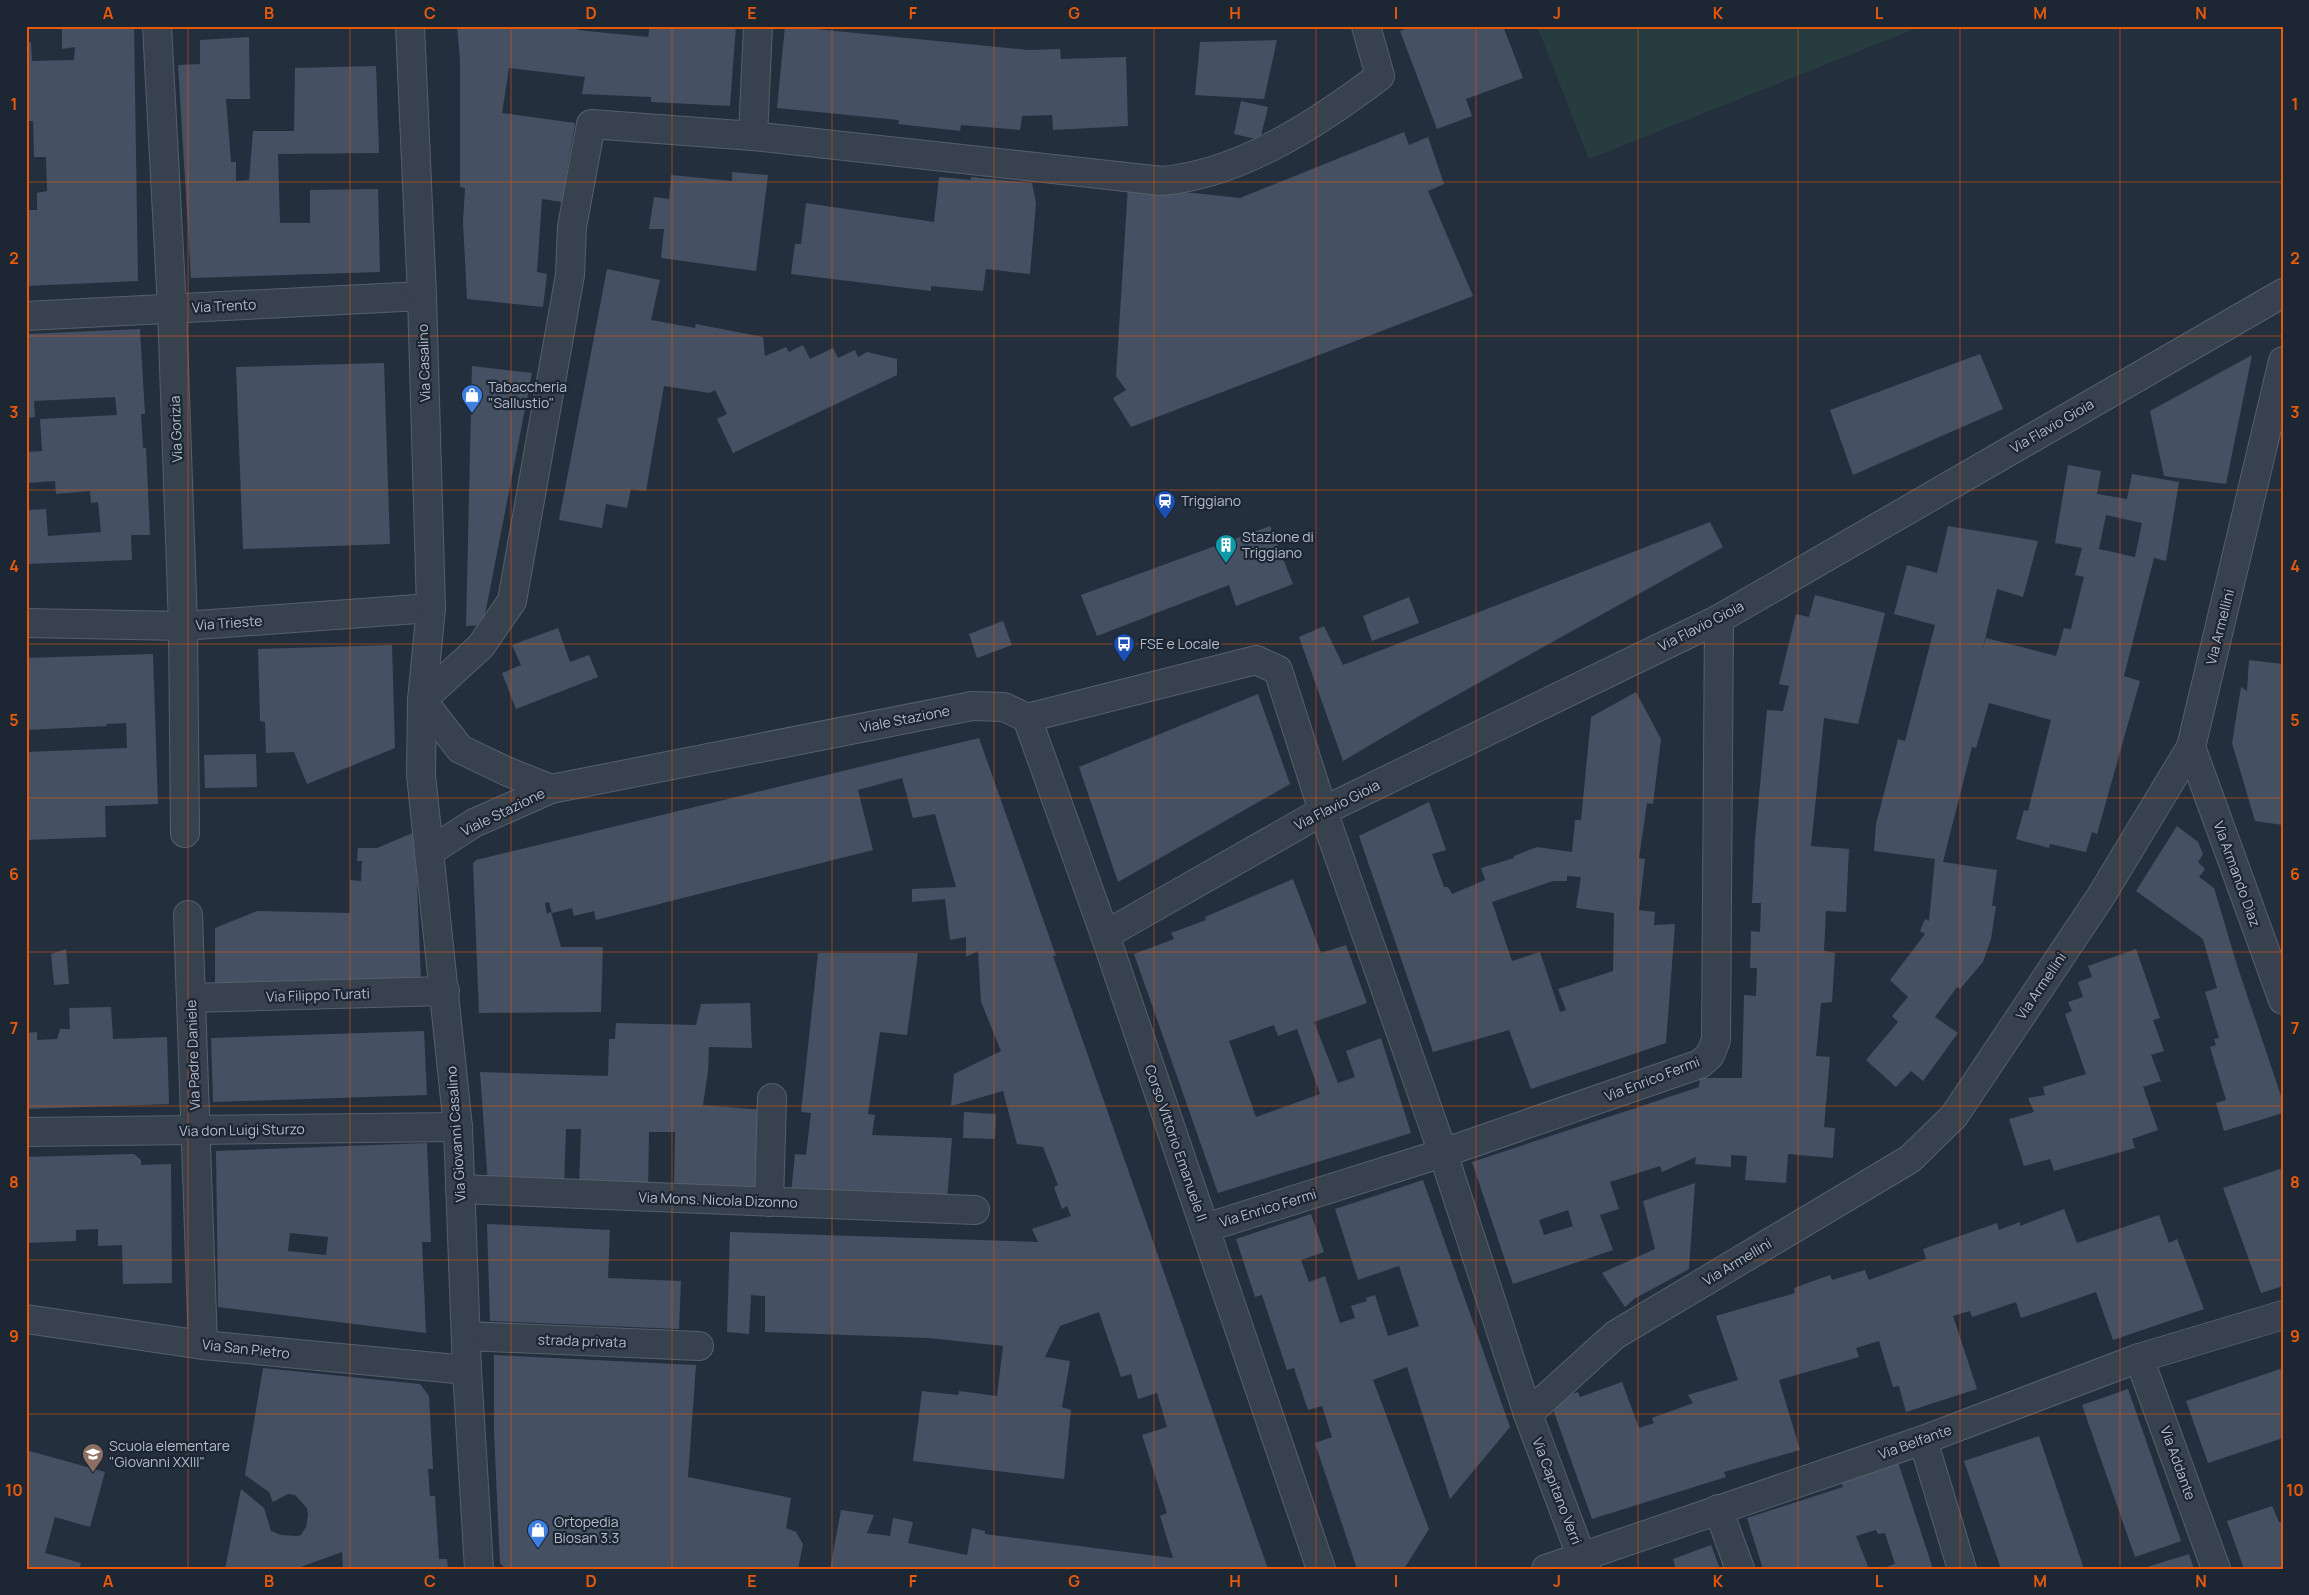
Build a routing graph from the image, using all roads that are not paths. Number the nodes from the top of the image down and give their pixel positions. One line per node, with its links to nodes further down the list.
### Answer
1 (157, 26): 8 (street, Via Gorizia)
2 (410, 26): 7 (street, Via Casalino)
3 (758, 26): 5 (street)
4 (1366, 26): 5 (street)
5 (753, 136): 15 (street)
6 (2283, 292): 12 (street, Via Flavio Gioia)
7 (422, 296): 8 (street, Via Trento); 11 (street, Via Casalino)
8 (172, 308): 9 (street, Via Trento); 14 (street, Via Gorizia)
9 (26, 316)
10 (2283, 361): 17 (street, Via Armellini)
11 (432, 608): 14 (street, Via Trieste); 15 (street, Via Casalino)
12 (1719, 619): 19 (street, Via Flavio Gioia); 31 (street, Via Enrico Fermi)
13 (26, 623): 14 (street, Via Trieste)
14 (183, 626): 20 (street, Via Gorizia)
15 (422, 700): 18 (street, Viale Stazione); 21 (street, Via Giovanni Casalino)
16 (1027, 718): 18 (street, Viale Stazione); 19 (street, Via Capitano Verri); 23 (street, Corso Vittorio Emanuele II)
17 (2191, 747): 26 (street, Via Armando Diaz); 43 (street, Via Armellini)
18 (551, 789): 21 (street, Viale Stazione)
19 (1323, 811): 23 (street, Via Flavio Gioia); 31 (street, Via Capitano Verri)
20 (185, 833)
21 (429, 852): 24 (street, Via Giovanni Casalino)
22 (188, 915): 25 (street, Via Padre Daniele)
23 (1105, 935): 35 (street, Corso Vittorio Emanuele II)
24 (445, 991): 25 (street, Via Filippo Turati); 28 (street, Via Giovanni Casalino)
25 (192, 998): 29 (street, Via Padre Daniele)
26 (2283, 1000)
27 (772, 1098): 33 (street)
28 (458, 1126): 29 (street, Via don Luigi Sturzo); 32 (street, Via Giovanni Casalino)
29 (196, 1130): 30 (street, Via don Luigi Sturzo); 39 (street, Via Padre Daniele)
30 (26, 1132)
31 (1443, 1153): 35 (street, Via Enrico Fermi); 43 (street, Via Capitano Verri)
32 (460, 1189): 33 (street, Via Mons. Nicola Dizonno); 38 (street, Via Giovanni Casalino)
33 (769, 1202): 34 (street, Via Mons. Nicola Dizonno)
34 (975, 1210)
35 (1205, 1228): 48 (street, Corso Vittorio Emanuele II)
36 (2283, 1315): 41 (street, Via Belfante)
37 (26, 1319): 39 (street, Via San Pietro)
38 (466, 1336): 40 (street, strada privata); 42 (street, Via Giovanni Casalino)
39 (203, 1345): 42 (street, Via San Pietro)
40 (699, 1346)
41 (2139, 1358): 44 (street, Via Belfante); 52 (street, Via Addante)
42 (466, 1370): 47 (street, Via Giovanni Casalino)
43 (1528, 1414): 46 (street, Via Capitano Verri)
44 (1923, 1440): 45 (street, Via Belfante); 51 (street)
45 (1718, 1509): 46 (street, Via Belfante); 50 (street)
46 (1584, 1563): 49 (street, Via Belfante)
47 (479, 1569)
48 (1321, 1569)
49 (1546, 1569)
50 (1740, 1569)
51 (1962, 1569)
52 (2216, 1569)

